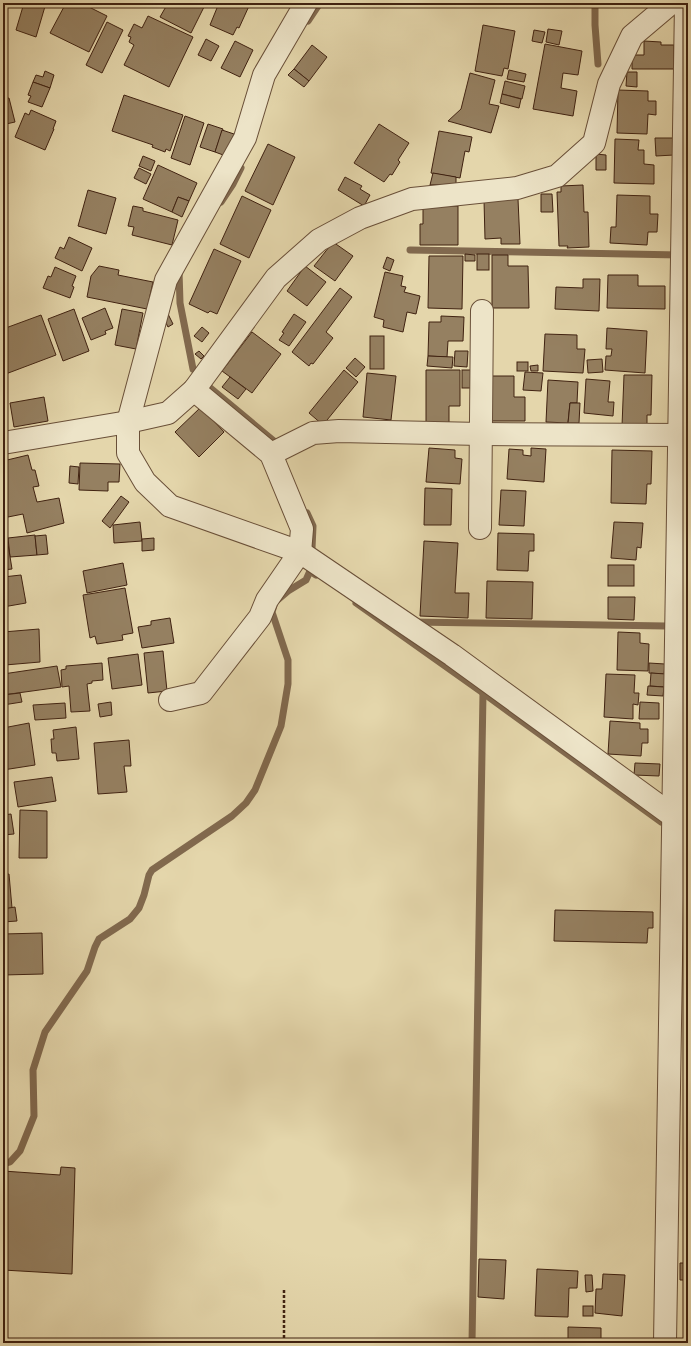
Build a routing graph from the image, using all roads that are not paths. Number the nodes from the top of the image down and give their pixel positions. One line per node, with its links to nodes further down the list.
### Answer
1 (306, 3): 6 (street)
2 (671, 3): 5 (street)
3 (686, 3): 8 (street)
4 (482, 311): 7 (street)
5 (194, 390): 6 (street); 10 (street)
6 (128, 422): 9 (street); 12 (street)
7 (481, 434): 8 (street); 10 (street); 11 (street)
8 (684, 435): 14 (street)
9 (3, 443)
10 (270, 454): 12 (street)
11 (480, 528)
12 (300, 552): 13 (street); 14 (street)
13 (170, 700)
14 (681, 816): 15 (street)
15 (665, 1343)

